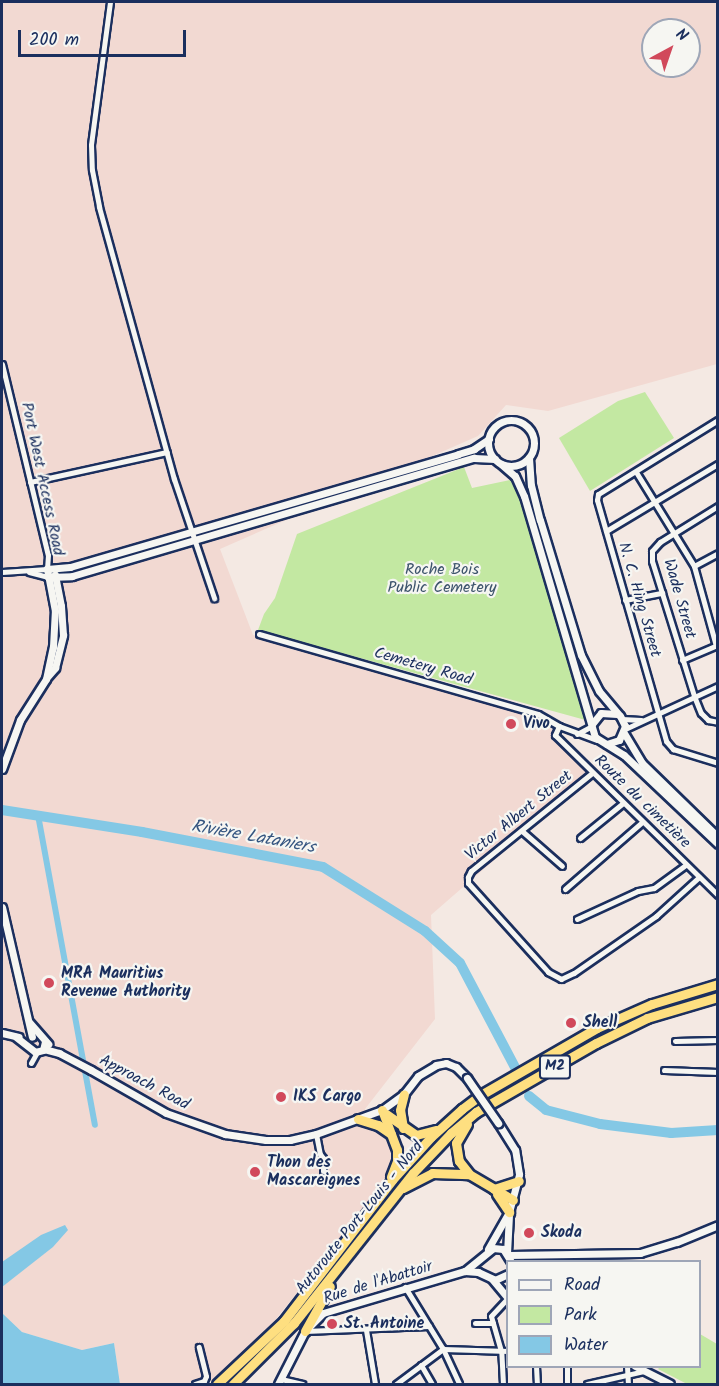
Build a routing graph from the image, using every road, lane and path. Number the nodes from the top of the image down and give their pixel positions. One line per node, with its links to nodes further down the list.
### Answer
1 (110, 2): 5 (street)
2 (2, 364): 10 (street, Port West Access Road)
3 (717, 420): 9 (street)
4 (489, 439): 6 (main road); 7 (main road); 14 (main road)
5 (167, 452): 10 (street); 14 (street)
6 (529, 458): 7 (main road); 30 (main road)
7 (498, 462): 16 (main road); 33 (main road)
8 (717, 465): 11 (street)
9 (636, 472): 11 (street); 13 (street, N. C. Hing Street)
10 (30, 482): 20 (street, Port West Access Road)
11 (656, 502): 13 (street); 15 (street)
12 (717, 506): 15 (street, Wade Street)
13 (606, 531): 23 (street, N. C. Hing Street)
14 (190, 532): 16 (street); 20 (main road)
15 (676, 533): 18 (street); 21 (street, Wade Street)
16 (193, 541): 20 (main road); 22 (street)
17 (717, 553): 18 (street)
18 (694, 566): 25 (street)
19 (2, 572): 20 (street)
20 (51, 574): 39 (main road)
21 (662, 593): 23 (street); 26 (street, Wade Street)
22 (214, 598)
23 (625, 600): 29 (street, N. C. Hing Street)
24 (259, 634): 34 (street, Cemetery Road)
25 (717, 645): 26 (street)
26 (682, 660): 28 (street, Wade Street)
27 (717, 686): 28 (street)
28 (694, 696): 29 (street); 32 (street, Wade Street)
29 (657, 713): 31 (street); 38 (street, N. C. Hing Street)
30 (621, 718): 31 (street); 33 (main road); 35 (main road)
31 (646, 719): 35 (street)
32 (717, 722)
33 (592, 725): 36 (street); 37 (main road)
34 (559, 726): 36 (street, Cemetery Road); 40 (street, Route du cimetière)
35 (625, 731): 37 (main road); 44 (main road)
36 (577, 734): 37 (street, Cemetery Road)
37 (602, 742): 46 (main road)
38 (717, 763)
39 (2, 769)
40 (592, 773): 41 (street, Route du cimetière); 43 (street, Victor Albert Street)
41 (623, 803): 42 (street, Route du cimetière); 45 (street)
42 (642, 822): 47 (street, Route du cimetière); 50 (street)
43 (522, 831): 48 (street); 49 (street, Victor Albert Street)
44 (717, 837)
45 (580, 838)
46 (717, 844)
47 (686, 865): 49 (street, Route du cimetière); 53 (street)
48 (562, 866)
49 (699, 877): 51 (street, Route du cimetière)
50 (565, 889)
51 (717, 895)
52 (2, 907): 57 (main road)
53 (577, 919)
54 (717, 984): 69 (highway, Autoroute Port-Louis - Nord / M2)
55 (717, 997): 66 (highway, Autoroute Port-Louis - Nord / M2)
56 (2, 1033): 57 (main road)
57 (32, 1039): 60 (main road); 60 (main road)
58 (717, 1040): 59 (street)
59 (675, 1041)
60 (42, 1048): 61 (street); 70 (main road, Approach Road)
61 (31, 1063)
62 (664, 1070): 63 (street)
63 (717, 1072)
64 (404, 1094): 65 (main road, Approach Road); 68 (highway); 74 (main road, Approach Road, bridge)
65 (382, 1110): 67 (main road, Approach Road); 68 (highway); 71 (highway)
66 (476, 1112): 73 (highway); 77 (highway, Autoroute Port-Louis - Nord / M2)
67 (358, 1119): 70 (main road, Approach Road); 71 (highway)
68 (403, 1128): 69 (highway)
69 (438, 1130): 75 (highway, Autoroute Port-Louis - Nord / M2)
70 (316, 1134): 72 (street)
71 (391, 1134): 75 (highway)
72 (323, 1171)
73 (469, 1174): 76 (highway); 77 (highway)
74 (519, 1181): 76 (highway); 78 (main road)
75 (390, 1182): 108 (highway, Autoroute Port-Louis - Nord / M2)
76 (494, 1189): 78 (highway); 79 (highway)
77 (396, 1192): 81 (highway, Autoroute Port-Louis - Nord / M2)
78 (513, 1200): 79 (main road)
79 (509, 1212): 82 (main road, Rue de l'Abattoir); 84 (main road)
80 (717, 1225): 83 (main road)
81 (356, 1243): 97 (highway); 108 (highway, Autoroute Port-Louis - Nord / M2)
82 (488, 1250): 84 (main road); 85 (main road, Rue de l'Abattoir)
83 (532, 1255): 84 (main road); 86 (main road)
84 (509, 1256)
85 (481, 1257): 87 (main road, Rue de l'Abattoir); 89 (main road)
86 (521, 1260)
87 (465, 1271): 89 (main road, Rue de l'Abattoir); 90 (main road, Rue de l'Abattoir)
88 (506, 1275): 89 (main road)
89 (489, 1278): 91 (main road)
90 (405, 1287): 95 (street); 97 (main road, Rue de l'Abattoir)
91 (506, 1296)
92 (506, 1298): 94 (street)
93 (475, 1323): 94 (street)
94 (493, 1323): 100 (street)
95 (429, 1326): 96 (street); 99 (street)
96 (366, 1329): 97 (street); 114 (street)
97 (305, 1330): 109 (main road)
98 (199, 1347): 111 (street)
99 (443, 1349): 100 (street); 101 (street); 117 (street)
100 (504, 1351): 118 (street)
101 (421, 1365): 115 (street); 116 (street)
102 (536, 1368): 119 (street)
103 (567, 1368): 120 (street)
104 (627, 1368): 107 (street)
105 (638, 1368): 106 (main road)
106 (644, 1371): 107 (street); 110 (main road)
107 (628, 1375): 121 (street); 122 (street)
108 (232, 1381): 112 (highway, Autoroute Port-Louis - Nord / M2)
109 (280, 1382): 113 (street)
110 (665, 1383)
111 (195, 1384)
112 (217, 1384)
113 (302, 1384)
114 (375, 1384)
115 (396, 1384)
116 (432, 1384)
117 (459, 1384)
118 (503, 1384)
119 (537, 1384)
120 (567, 1384)
121 (587, 1384)
122 (628, 1384)

